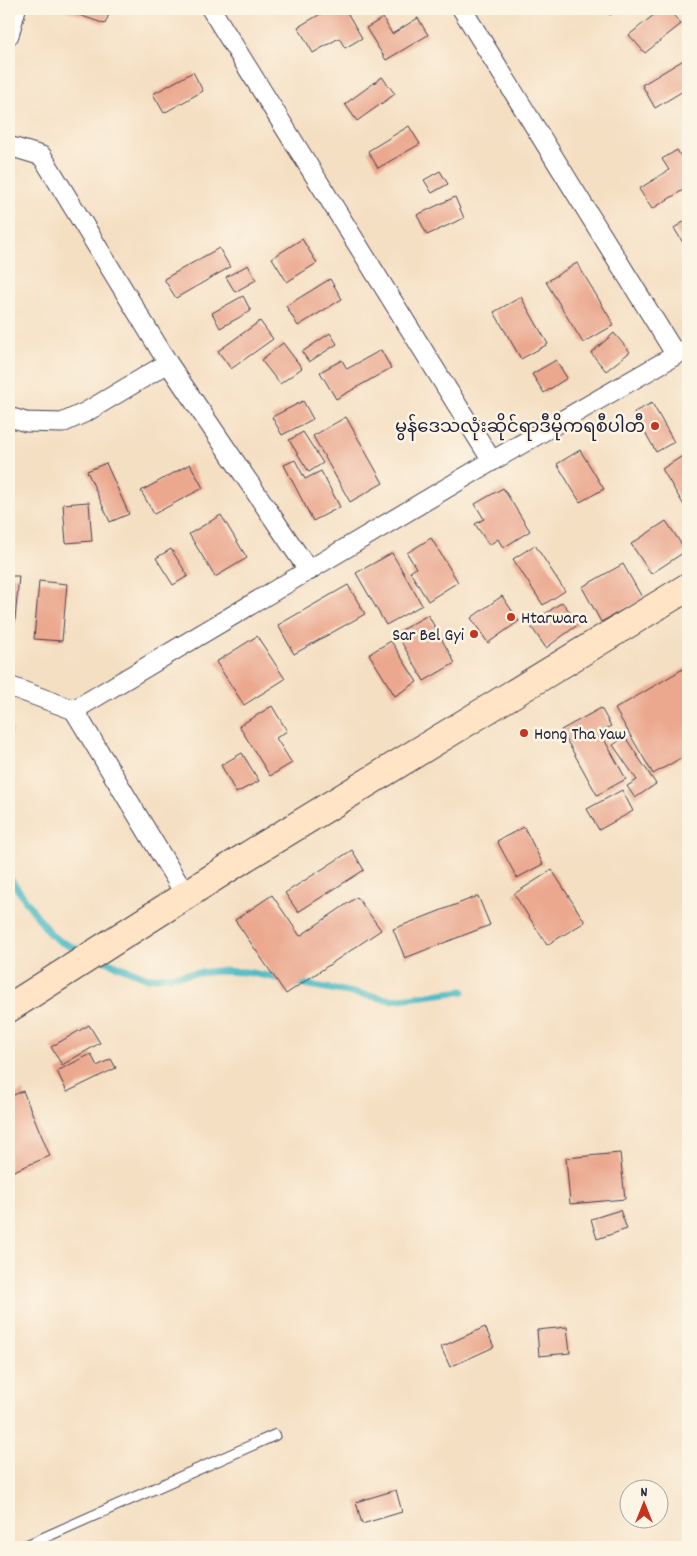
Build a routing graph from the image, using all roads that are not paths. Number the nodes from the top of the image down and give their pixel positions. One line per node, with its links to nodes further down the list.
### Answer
1 (16, 9): 4 (street)
2 (211, 9): 9 (street)
3 (462, 9): 6 (street)
4 (9, 35)
5 (9, 146): 7 (street)
6 (682, 351): 9 (street)
7 (168, 363): 8 (street); 10 (street)
8 (9, 417)
9 (492, 461): 10 (street)
10 (309, 571): 13 (street)
11 (688, 587): 14 (main road)
12 (9, 686): 13 (street)
13 (74, 710): 14 (street)
14 (186, 896): 15 (main road)
15 (9, 1008)
16 (275, 1435): 17 (lane)
17 (23, 1547)

